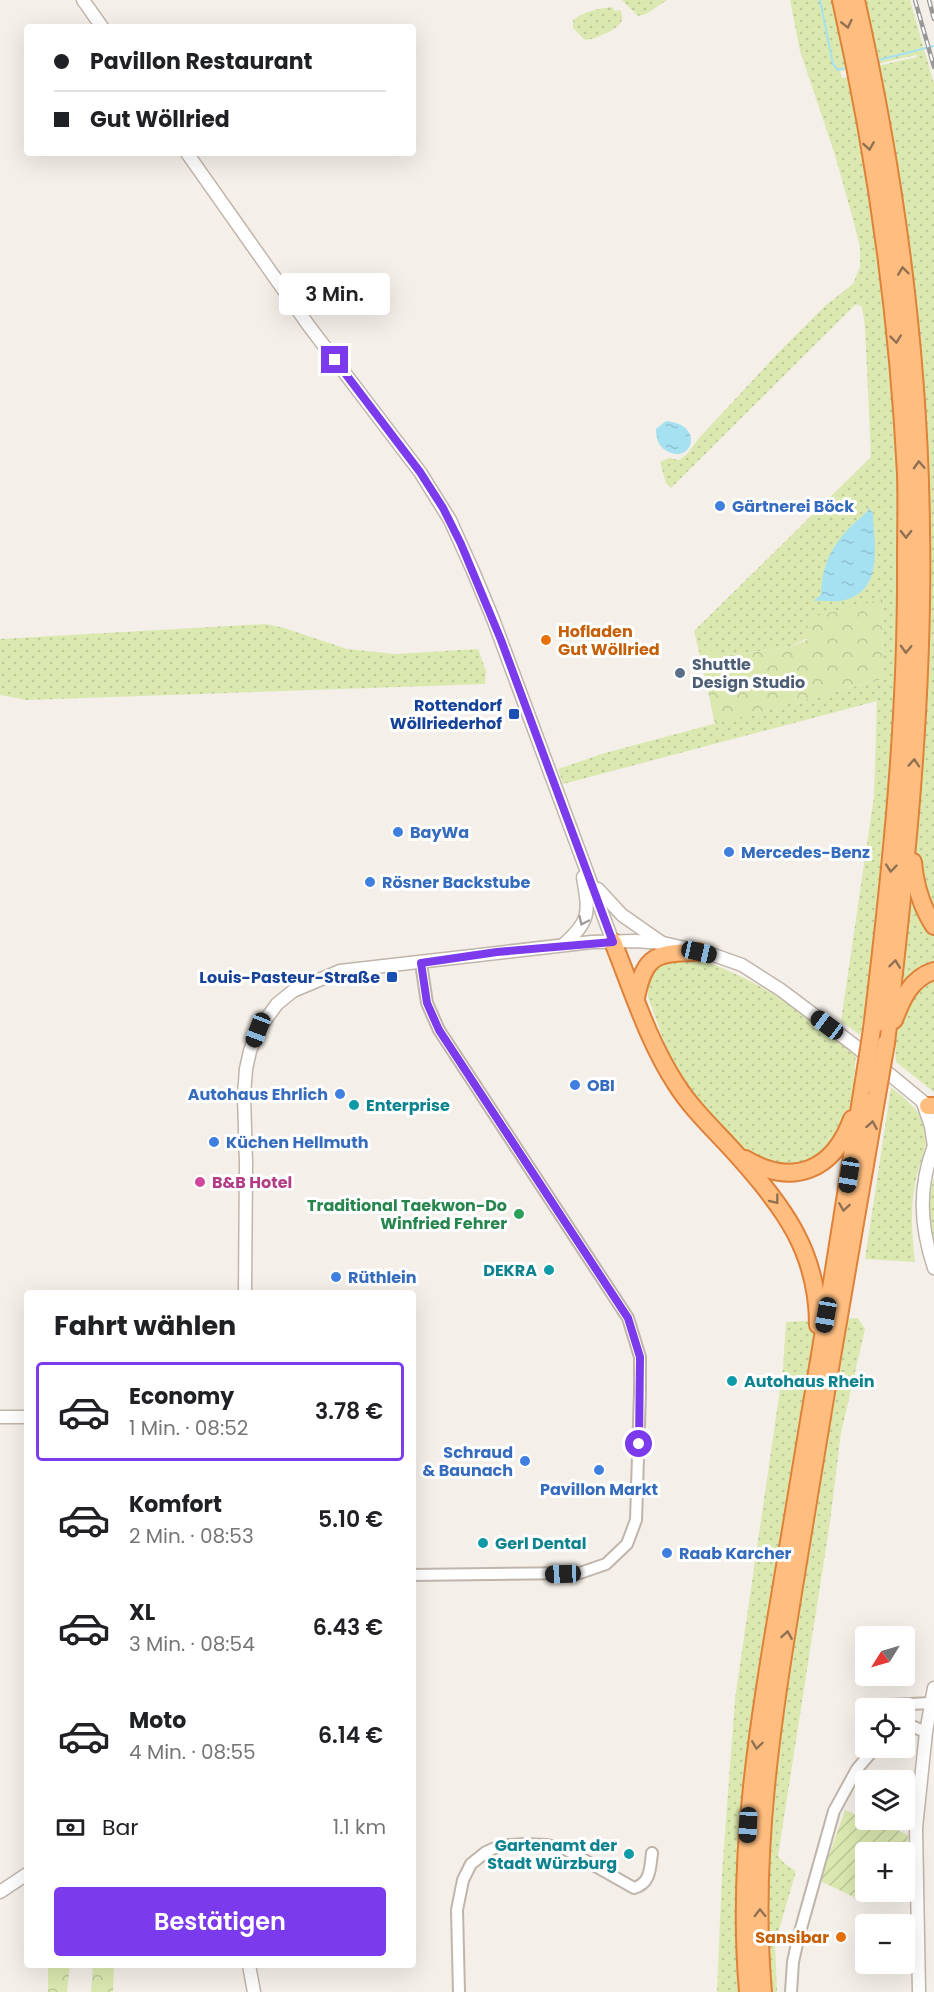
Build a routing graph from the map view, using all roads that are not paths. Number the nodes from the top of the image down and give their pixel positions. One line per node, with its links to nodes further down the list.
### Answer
1 (83, 0): 4 (street)
2 (841, 0): 5 (highway, one-way to 5)
3 (856, 0): 5 (highway)
4 (100, 24)
5 (859, 46): 6 (highway)
6 (867, 87): 8 (highway, one-way to 6); 20 (highway, one-way to 20, bridge)
7 (189, 156): 9 (street)
8 (910, 822): 11 (highway); 19 (highway, one-way to 8)
9 (579, 850): 10 (street); 14 (street, one-way to 14)
10 (590, 881): 12 (street); 13 (street)
11 (934, 926)
12 (613, 942): 13 (street); 14 (street); 18 (highway)
13 (663, 943): 15 (street)
14 (563, 945): 16 (street)
15 (699, 952): 18 (highway); 21 (street)
16 (421, 963): 27 (street); 31 (street)
17 (934, 971): 19 (highway)
18 (636, 998): 23 (highway)
19 (886, 1043): 20 (highway, bridge)
20 (870, 1091): 23 (highway); 28 (highway, one-way to 28); 45 (highway, one-way to 20)
21 (930, 1106): 22 (street)
22 (934, 1146): 25 (street)
23 (737, 1155): 28 (highway, one-way to 28)
24 (934, 1163): 25 (street)
25 (926, 1174): 26 (street)
26 (934, 1268)
27 (245, 1290)
28 (819, 1362): 44 (highway, one-way to 44)
29 (0, 1417): 30 (street)
30 (24, 1417)
31 (416, 1575)
32 (934, 1688): 33 (street)
33 (931, 1703): 34 (street); 36 (street)
34 (915, 1705)
35 (915, 1728): 36 (street)
36 (926, 1732): 47 (street)
37 (866, 1758): 46 (street)
38 (652, 1853): 43 (street)
39 (24, 1876): 40 (street)
40 (0, 1892)
41 (250, 1968): 42 (street)
42 (254, 1992)
43 (459, 1992)
44 (748, 1992)
45 (763, 1992)
46 (790, 1992)
47 (919, 1992)

